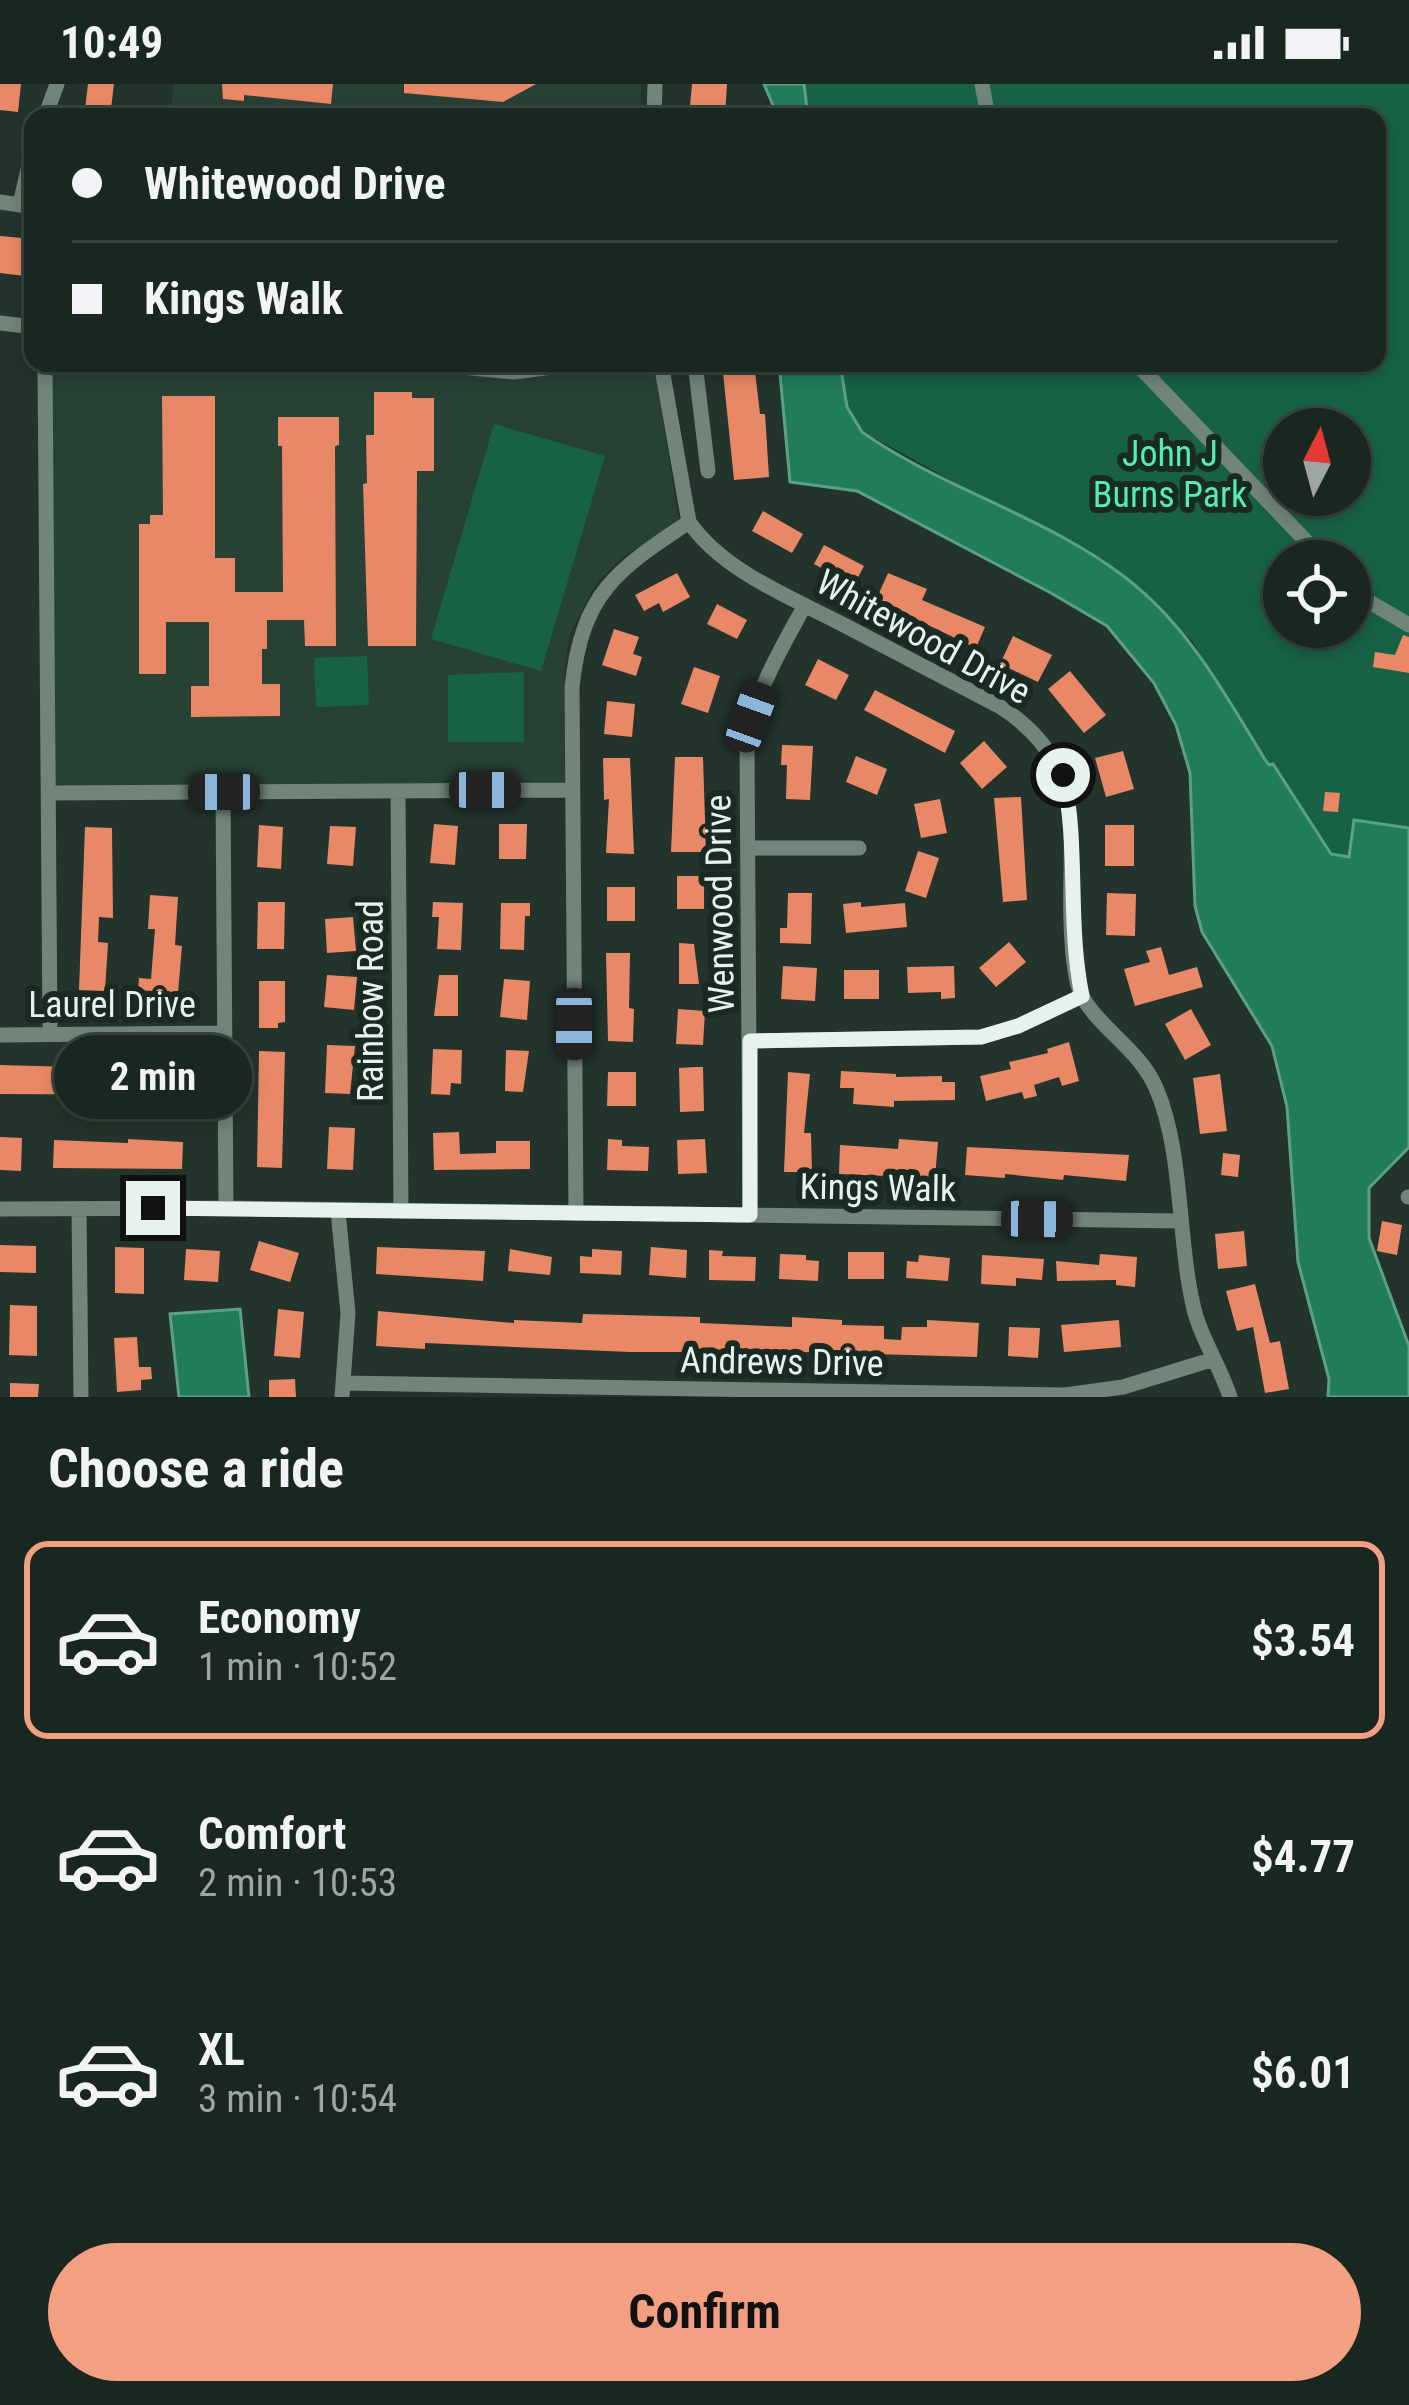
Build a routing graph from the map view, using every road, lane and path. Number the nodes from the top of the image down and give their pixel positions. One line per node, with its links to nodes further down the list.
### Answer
1 (46, 372): 14 (street)
2 (663, 372): 6 (street)
3 (696, 372): 5 (street)
4 (1145, 372): 7 (street)
5 (708, 471)
6 (689, 522): 9 (street, Whitewood Drive); 11 (street)
7 (1305, 540)
8 (1371, 604): 10 (street)
9 (806, 605): 15 (street, Wenwood Drive); 17 (street, Whitewood Drive)
10 (1409, 625)
11 (572, 790): 12 (street); 27 (street)
12 (398, 791): 13 (street); 25 (street, Rainbow Road)
13 (224, 792): 14 (street); 18 (street)
14 (49, 793): 19 (street)
15 (748, 848): 16 (street); 21 (street, Wenwood Drive)
16 (859, 848)
17 (1082, 996): 21 (street); 29 (street)
18 (225, 1033): 19 (street, Laurel Drive); 22 (street)
19 (50, 1034): 20 (street, Laurel Drive)
20 (0, 1035)
21 (750, 1041): 28 (street, Wenwood Drive)
22 (226, 1208): 24 (street, Kings Walk); 26 (street, Kings Walk)
23 (0, 1209): 24 (street, Kings Walk)
24 (79, 1209): 32 (street)
25 (401, 1210): 26 (street, Kings Walk); 27 (street, Kings Walk)
26 (338, 1211): 31 (street)
27 (576, 1212): 28 (street, Kings Walk)
28 (750, 1215): 29 (street, Kings Walk)
29 (1180, 1221): 30 (street)
30 (1214, 1359): 31 (street, Andrews Drive); 33 (street)
31 (342, 1390)
32 (81, 1397)
33 (1230, 1397)

